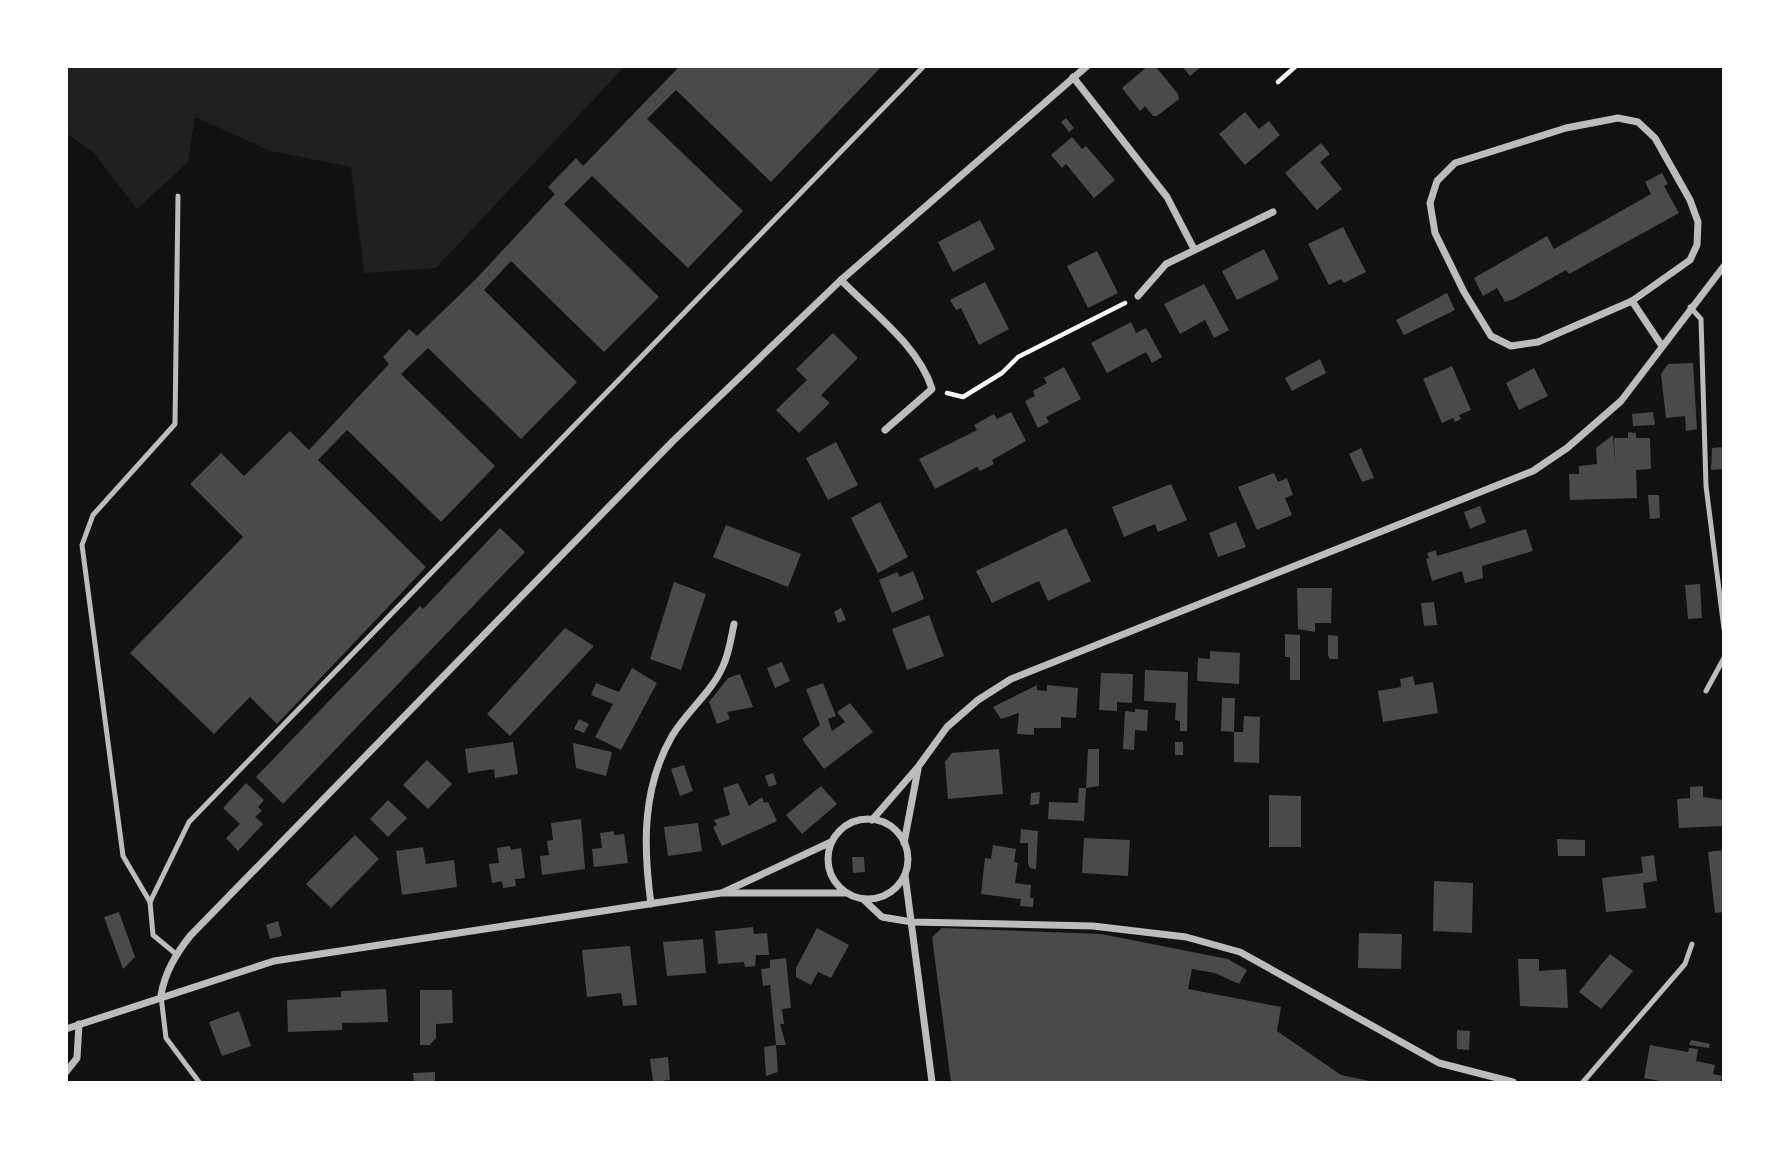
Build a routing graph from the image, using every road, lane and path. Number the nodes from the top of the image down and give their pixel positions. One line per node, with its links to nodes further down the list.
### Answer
1 (924, 66): 29 (lane)
2 (1087, 66): 4 (street)
3 (1296, 66): 5 (path)
4 (1073, 77): 8 (street); 10 (street)
5 (1278, 82)
6 (178, 196): 29 (lane)
7 (1273, 212): 8 (street)
8 (1194, 249): 11 (street)
9 (1724, 266): 13 (street)
10 (841, 280): 15 (street); 33 (street)
11 (1138, 296): 15 (path)
12 (1632, 301): 12 (street); 14 (street)
13 (1690, 307): 14 (street); 18 (lane)
14 (1662, 346): 21 (street)
15 (932, 389): 16 (street)
16 (886, 430)
17 (734, 624): 30 (street)
18 (1724, 629)
19 (1724, 658): 20 (lane)
20 (1706, 691)
21 (918, 767): 22 (street); 24 (street)
22 (872, 820): 23 (street); 24 (street)
23 (831, 842): 26 (street); 27 (street)
24 (904, 844): 25 (street)
25 (905, 875): 28 (street); 31 (street)
26 (845, 893): 27 (street); 28 (street)
27 (721, 894): 30 (street)
28 (863, 899): 31 (street)
29 (149, 902): 33 (lane)
30 (651, 904): 34 (street)
31 (912, 922): 39 (street); 40 (street)
32 (1692, 944): 41 (lane)
33 (176, 954): 34 (street)
34 (161, 995): 35 (street); 38 (lane)
35 (79, 1024): 36 (street); 37 (street)
36 (66, 1029)
37 (66, 1072)
38 (199, 1083)
39 (932, 1083)
40 (1513, 1083)
41 (1583, 1083)

